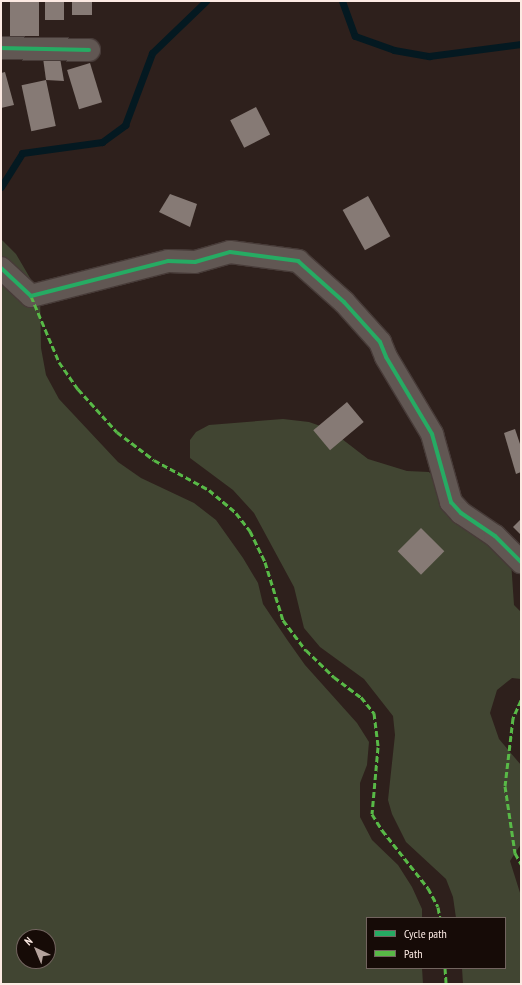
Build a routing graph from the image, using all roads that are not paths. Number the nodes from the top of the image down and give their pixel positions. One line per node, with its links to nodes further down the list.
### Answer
1 (1, 48): 2 (street)
2 (89, 50)
3 (1, 268): 4 (street)
4 (521, 562)

